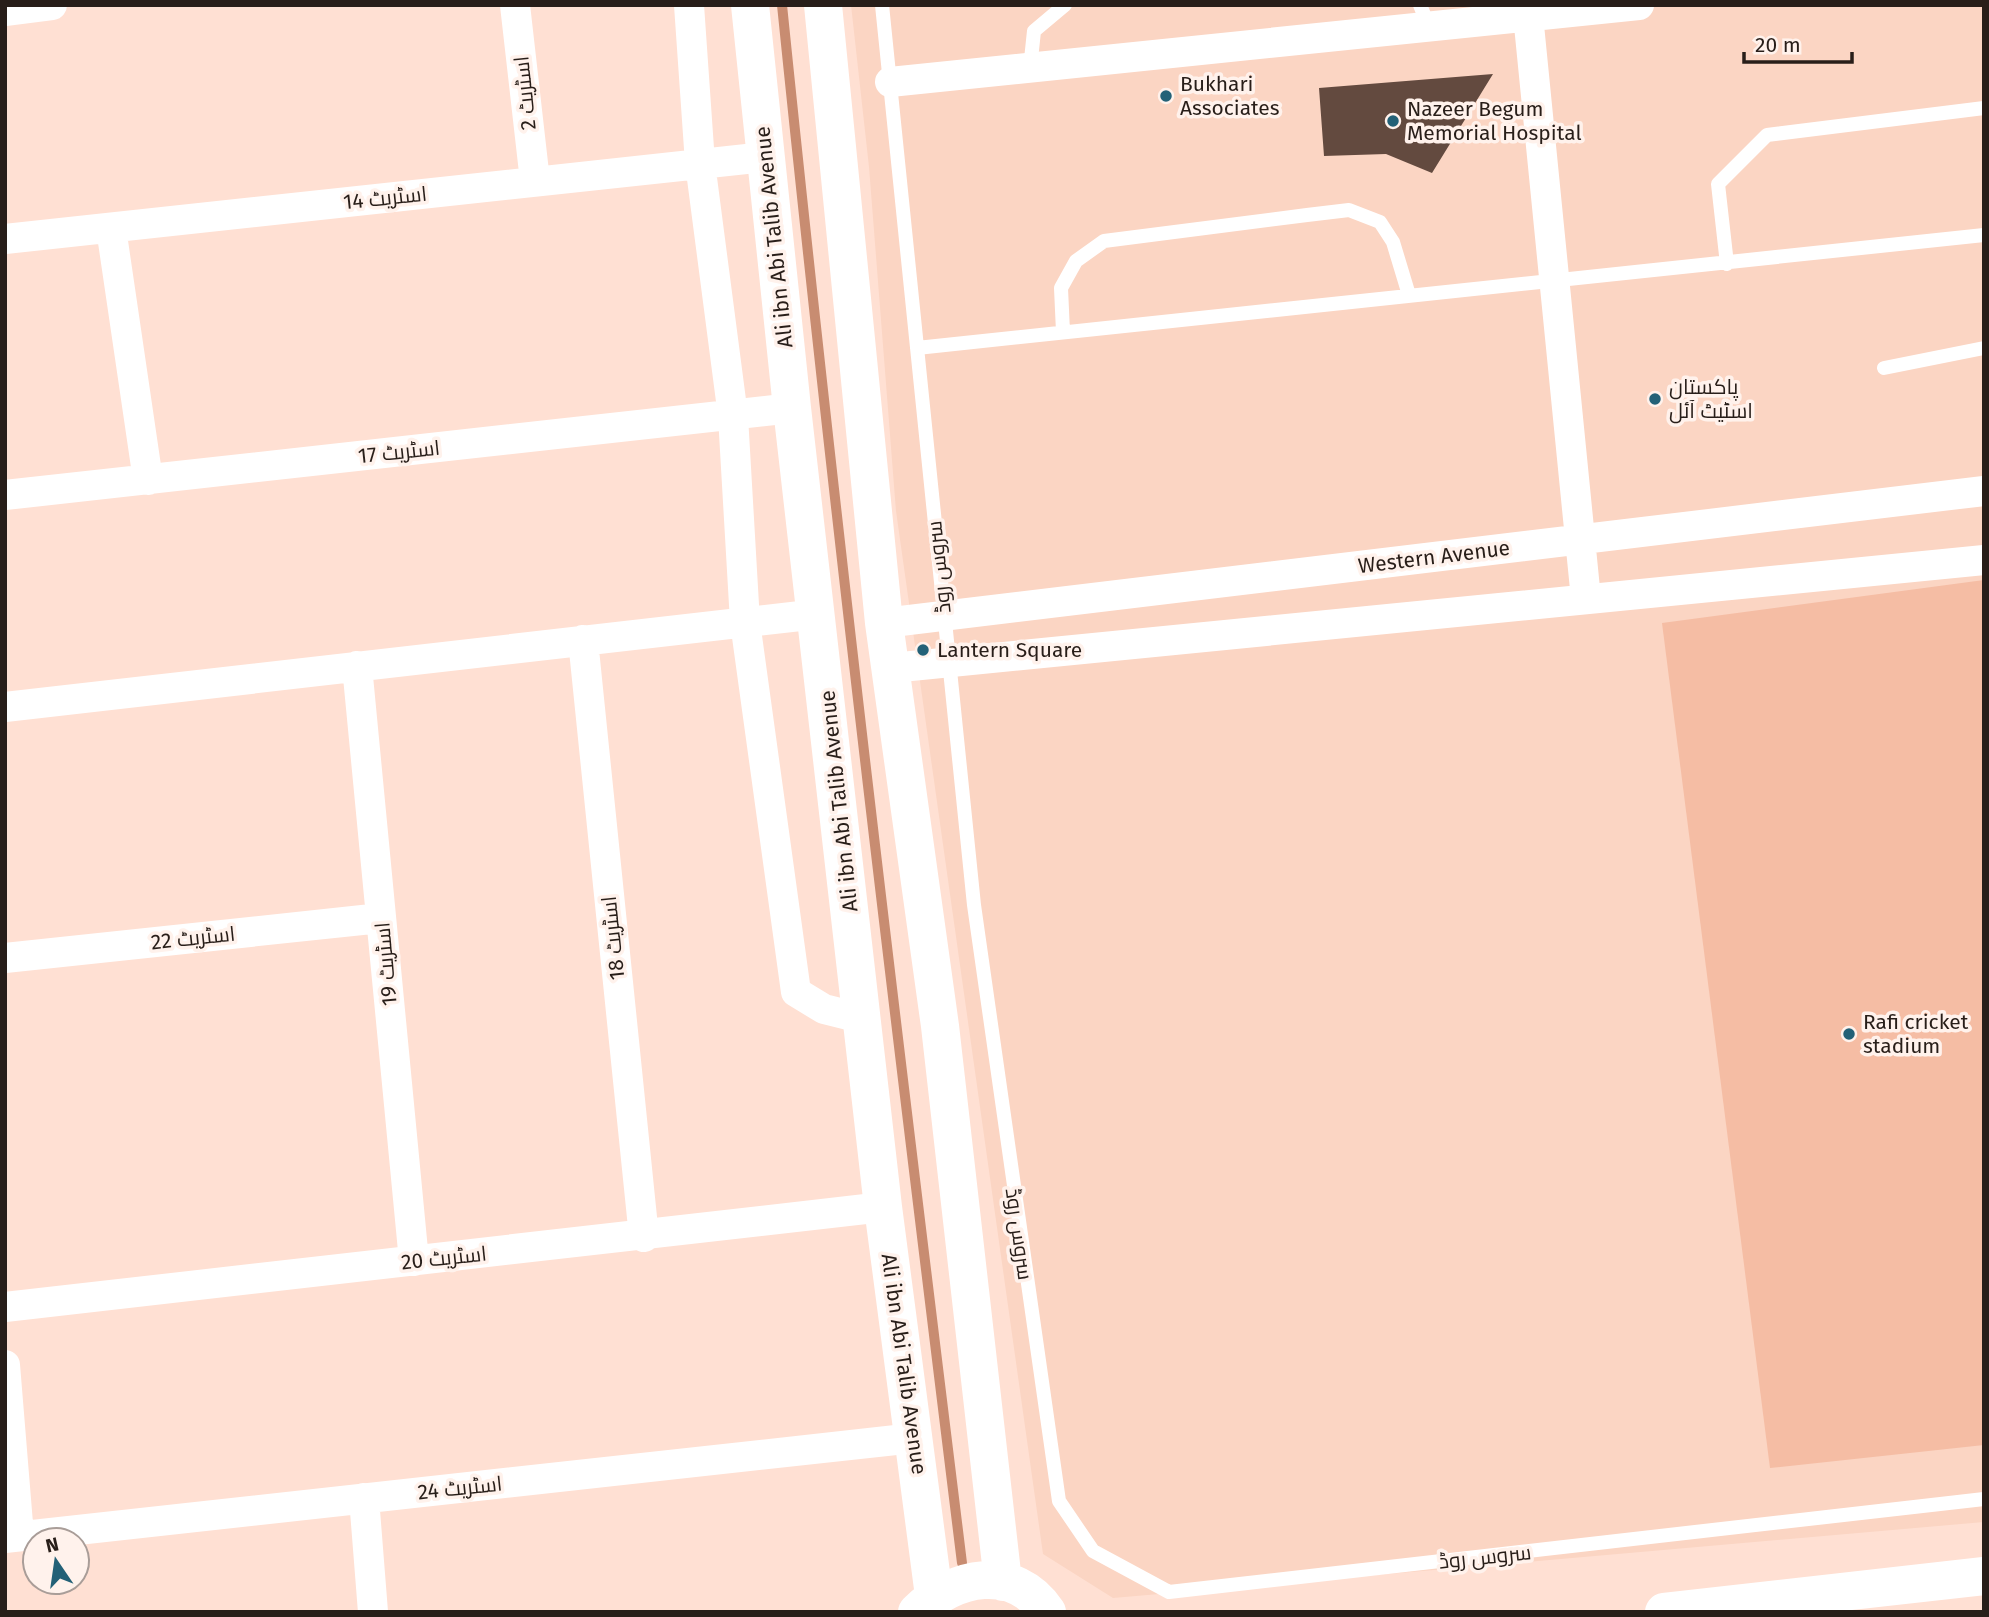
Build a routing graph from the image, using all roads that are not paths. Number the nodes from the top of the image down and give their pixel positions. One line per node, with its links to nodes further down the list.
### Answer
1 (52, 5): 9 (street)
2 (515, 5): 17 (street, اسٹریٹ 2)
3 (690, 5): 16 (street)
4 (750, 5): 15 (main road, Ali ibn Abi Talib Avenue)
5 (823, 5): 39 (main road)
6 (882, 5): 13 (lane, سروس روڈ)
7 (1065, 5): 12 (lane)
8 (1639, 5): 10 (street)
9 (5, 11)
10 (1528, 12): 11 (street); 22 (street)
11 (1425, 17): 12 (street)
12 (1030, 69): 13 (street)
13 (890, 82): 25 (lane, سروس روڈ)
14 (1984, 108): 21 (lane)
15 (765, 157): 16 (street, اسٹریٹ 14); 28 (main road, Ali ibn Abi Talib Avenue)
16 (700, 163): 17 (street, اسٹریٹ 14); 29 (street)
17 (535, 181): 18 (street, اسٹریٹ 14)
18 (111, 228): 20 (street, اسٹریٹ 14); 30 (street)
19 (1984, 235): 21 (lane)
20 (5, 239)
21 (1727, 264): 22 (lane)
22 (1555, 279): 23 (lane); 33 (street)
23 (1409, 295): 24 (lane); 24 (lane)
24 (1063, 332): 25 (lane)
25 (917, 348): 37 (lane, سروس روڈ)
26 (1984, 348): 27 (lane)
27 (1884, 368)
28 (792, 408): 29 (street, اسٹریٹ 17); 36 (main road, Ali ibn Abi Talib Avenue)
29 (733, 416): 30 (street, اسٹریٹ 17); 38 (street)
30 (148, 480): 32 (street, اسٹریٹ 17)
31 (1984, 491): 33 (street, Western Avenue)
32 (5, 495)
33 (1581, 539): 35 (street); 37 (street, Western Avenue)
34 (1984, 560): 35 (street)
35 (1587, 599): 41 (street)
36 (818, 614): 38 (street); 47 (main road, Ali ibn Abi Talib Avenue)
37 (944, 615): 39 (street, Western Avenue); 41 (lane, سروس روڈ)
38 (745, 622): 40 (street); 47 (street)
39 (884, 623): 43 (main road)
40 (583, 640): 42 (street); 49 (street, اسٹریٹ 18)
41 (949, 662): 43 (street); 55 (lane, سروس روڈ)
42 (357, 666): 44 (street); 45 (street, اسٹریٹ 19)
43 (891, 668): 58 (main road)
44 (5, 707)
45 (381, 918): 46 (street, اسٹریٹ 22); 50 (street, اسٹریٹ 19)
46 (5, 958)
47 (864, 1019): 48 (main road, Ali ibn Abi Talib Avenue)
48 (883, 1207): 49 (street, اسٹریٹ 20); 53 (main road, Ali ibn Abi Talib Avenue)
49 (643, 1237): 50 (street, اسٹریٹ 20)
50 (414, 1261): 51 (street, اسٹریٹ 20)
51 (5, 1307)
52 (5, 1365): 56 (street)
53 (914, 1438): 54 (street, اسٹریٹ 24); 59 (main road, Ali ibn Abi Talib Avenue)
54 (364, 1498): 56 (street, اسٹریٹ 24); 60 (street)
55 (1984, 1499)
56 (12, 1537)
57 (1984, 1576): 62 (main road)
58 (1003, 1582): 59 (main road); 61 (main road)
59 (925, 1604)
60 (373, 1612)
61 (1047, 1612)
62 (1664, 1612)

